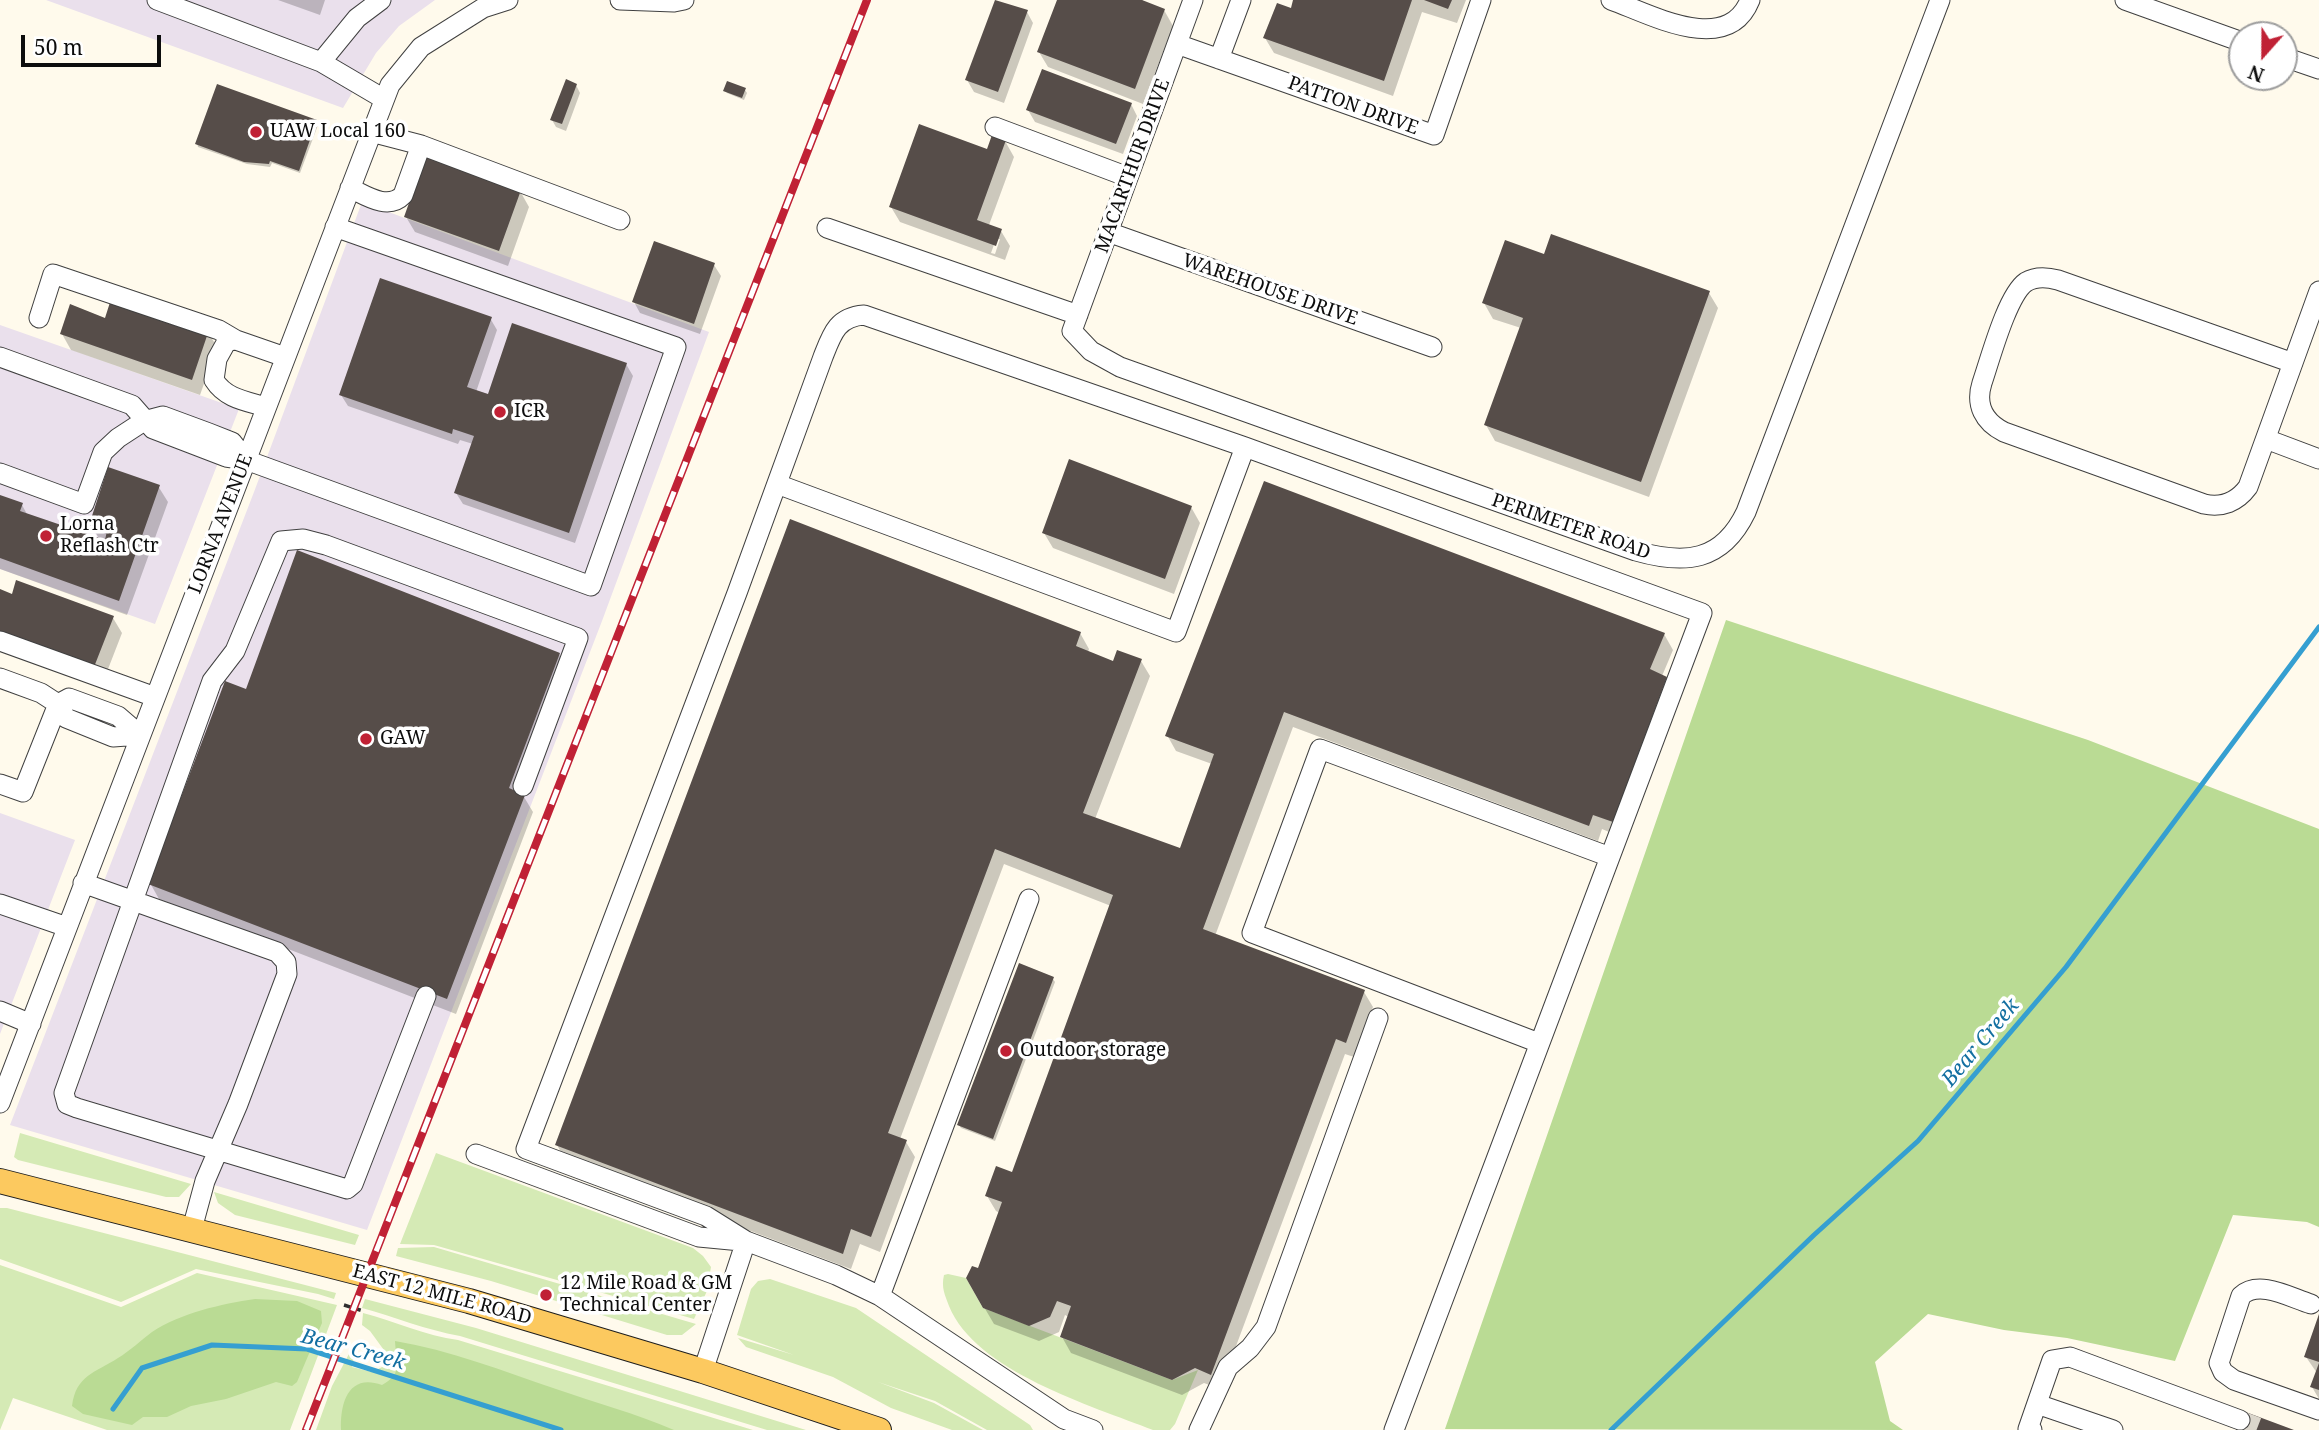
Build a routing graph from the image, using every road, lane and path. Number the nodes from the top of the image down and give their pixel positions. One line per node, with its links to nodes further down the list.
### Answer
1 (157, 0): 16 (street)
2 (381, 0): 16 (street)
3 (508, 0): 19 (street, LORNA AVENUE)
4 (620, 0): 5 (street)
5 (684, 0)
6 (1193, 0): 14 (street, MACARTHUR DRIVE)
7 (1241, 0): 15 (street)
8 (1481, 0): 15 (street, PATTON DRIVE)
9 (1611, 0): 10 (street)
10 (1750, 0)
11 (1940, 0): 31 (street, PERIMETER ROAD)
12 (2125, 0): 13 (street)
13 (2228, 37)
14 (1177, 44): 15 (street, PATTON DRIVE); 23 (street, MACARTHUR DRIVE)
15 (1219, 59)
16 (321, 62): 19 (street)
17 (2298, 62): 18 (street)
18 (2319, 69)
19 (384, 99): 21 (street, LORNA AVENUE)
20 (995, 127): 23 (street)
21 (371, 132): 22 (street); 24 (street, LORNA AVENUE)
22 (421, 145): 24 (street); 25 (street)
23 (1128, 177): 28 (street, MACARTHUR DRIVE)
24 (350, 188): 26 (street, LORNA AVENUE)
25 (620, 220)
26 (335, 227): 35 (street, LORNA AVENUE); 42 (street)
27 (827, 228): 31 (street)
28 (1108, 232): 31 (street, MACARTHUR DRIVE); 33 (street, WAREHOUSE DRIVE)
29 (2319, 291): 36 (street)
30 (39, 318): 32 (street)
31 (1075, 323)
32 (236, 340): 35 (street); 37 (street)
33 (1432, 347)
34 (0, 357): 38 (street)
35 (285, 357): 37 (street, LORNA AVENUE)
36 (2293, 363): 39 (street); 39 (street)
37 (266, 407): 42 (street, LORNA AVENUE)
38 (144, 421): 42 (street); 43 (street)
39 (2266, 439): 41 (street)
40 (1245, 447): 44 (street); 44 (street); 52 (street)
41 (2319, 459)
42 (246, 460): 47 (street, LORNA AVENUE)
43 (0, 473)
44 (777, 484): 68 (street)
45 (0, 641): 47 (street)
46 (0, 678): 48 (street)
47 (155, 697): 49 (street, LORNA AVENUE)
48 (58, 704): 49 (street); 50 (street)
49 (140, 735): 53 (street, LORNA AVENUE)
50 (0, 784)
51 (523, 786): 55 (street)
52 (1610, 857): 62 (street); 62 (street)
53 (83, 883): 55 (street); 57 (street, LORNA AVENUE)
54 (1030, 898): 69 (street)
55 (134, 900): 64 (street); 64 (street)
56 (0, 904): 57 (street)
57 (66, 927): 61 (street, LORNA AVENUE)
58 (426, 996): 64 (street)
59 (0, 1011): 61 (street)
60 (1378, 1018): 81 (street)
61 (31, 1024): 63 (street, LORNA AVENUE)
62 (1539, 1043): 78 (street)
63 (0, 1103)
64 (219, 1151): 67 (street)
65 (476, 1154): 68 (street)
66 (0, 1181): 67 (main road, EAST 12 MILE ROAD)
67 (191, 1230): 73 (main road, EAST 12 MILE ROAD)
68 (746, 1241): 69 (street); 73 (street)
69 (880, 1296): 77 (street)
70 (344, 1304): 72 (path)
71 (2311, 1304): 75 (street)
72 (363, 1311)
73 (703, 1371): 79 (main road, EAST 12 MILE ROAD)
74 (2036, 1404): 76 (street); 82 (street); 83 (street)
75 (2319, 1410)
76 (2233, 1423)
77 (1062, 1424): 80 (street)
78 (1394, 1427)
79 (878, 1430)
80 (1093, 1430)
81 (1199, 1430)
82 (2032, 1430)
83 (2113, 1430)

